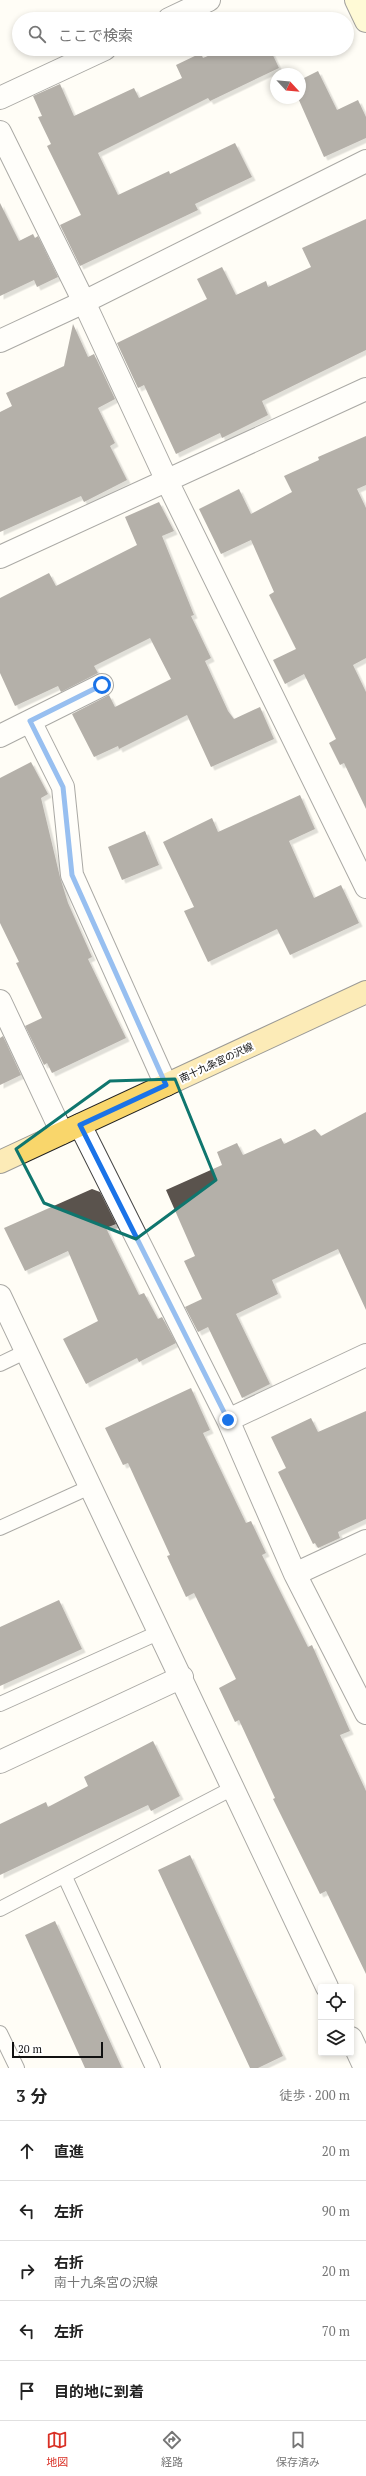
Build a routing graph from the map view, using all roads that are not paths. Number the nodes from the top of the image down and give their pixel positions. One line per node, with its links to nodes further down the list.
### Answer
1 (209, 0): 3 (street)
2 (356, 0): 4 (street)
3 (183, 12)
4 (366, 21)
5 (90, 56): 6 (street)
6 (0, 98)
7 (0, 132): 9 (street)
8 (366, 161): 9 (street)
9 (84, 302): 10 (street); 12 (street)
10 (0, 341)
11 (366, 389): 12 (street)
12 (167, 481): 13 (street); 17 (street)
13 (0, 557)
14 (102, 685): 15 (street)
15 (30, 721): 16 (street); 20 (street)
16 (0, 736)
17 (366, 887)
18 (366, 992): 20 (main road, 南十九条宮の沢線)
19 (0, 1001): 21 (street)
20 (166, 1085): 21 (main road, 南十九条宮の沢線)
21 (71, 1129): 22 (main road, 南十九条宮の沢線); 27 (street)
22 (0, 1162)
23 (0, 1296): 24 (street)
24 (26, 1352): 26 (lane); 28 (street)
25 (366, 1355): 27 (street)
26 (0, 1364)
27 (228, 1420): 31 (street)
28 (90, 1487): 29 (lane); 32 (street)
29 (0, 1528)
30 (366, 1541): 31 (street)
31 (295, 1574): 35 (street)
32 (160, 1632): 33 (street); 34 (lane)
33 (182, 1677): 36 (street); 37 (street)
34 (0, 1704)
35 (366, 1713)
36 (0, 1762)
37 (233, 1788): 38 (lane); 40 (street)
38 (65, 1877): 39 (lane); 44 (lane)
39 (0, 1910)
40 (326, 1984)
41 (0, 2033): 43 (lane)
42 (354, 2044): 45 (street)
43 (17, 2068)
44 (153, 2068)
45 (365, 2068)

